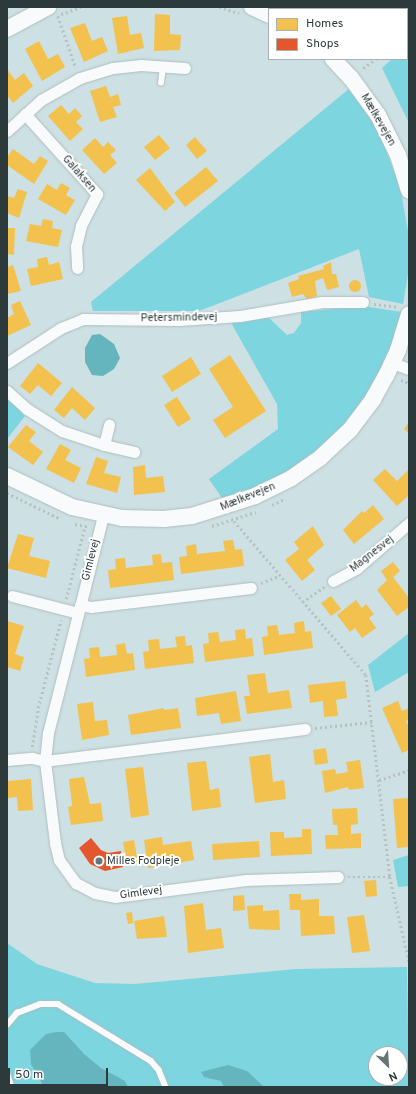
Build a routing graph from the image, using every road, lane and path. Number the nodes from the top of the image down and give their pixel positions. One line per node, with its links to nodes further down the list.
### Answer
1 (252, 7): 3 (street)
2 (52, 9): 4 (street); 10 (path)
3 (268, 14)
4 (7, 29)
5 (334, 60): 14 (street, Mælkevejen)
6 (375, 60): 9 (path)
7 (163, 66): 8 (street); 10 (street); 11 (lane)
8 (185, 68)
9 (363, 68)
10 (80, 78): 12 (street)
11 (161, 83)
12 (25, 114): 13 (street); 15 (street, Galaksen)
13 (7, 131)
14 (408, 180)
15 (77, 268)
16 (363, 302): 17 (path); 18 (street, Petersmindevej)
17 (405, 311): 19 (street, Mælkevejen)
18 (7, 363)
19 (393, 363): 20 (street); 28 (street, Mælkevejen)
20 (409, 369)
21 (400, 380): 22 (path)
22 (409, 383)
23 (7, 391): 25 (street)
24 (109, 426): 25 (street)
25 (104, 444): 26 (street)
26 (134, 452)
27 (7, 476): 28 (street, Mælkevejen)
28 (103, 515): 38 (street, Gimlevej)
29 (234, 521): 32 (path)
30 (409, 524): 33 (street, Magnesvej)
31 (85, 526): 37 (path)
32 (278, 576): 34 (path); 36 (path)
33 (333, 581): 36 (path)
34 (251, 588): 38 (street)
35 (12, 596): 37 (street)
36 (302, 602): 39 (path)
37 (64, 609): 38 (street); 41 (path)
38 (79, 609): 43 (street, Gimlevej)
39 (372, 722): 40 (path); 45 (path)
40 (305, 729): 43 (street)
41 (32, 758): 42 (street); 43 (street)
42 (7, 760)
43 (45, 761): 46 (street, Gimlevej)
44 (409, 770): 45 (path)
45 (379, 780): 47 (path)
46 (338, 877): 47 (path)
47 (390, 877): 48 (path)
48 (409, 961)
49 (7, 1025): 52 (lane)
50 (7, 1072): 51 (lane)
51 (12, 1087)
52 (166, 1087)

